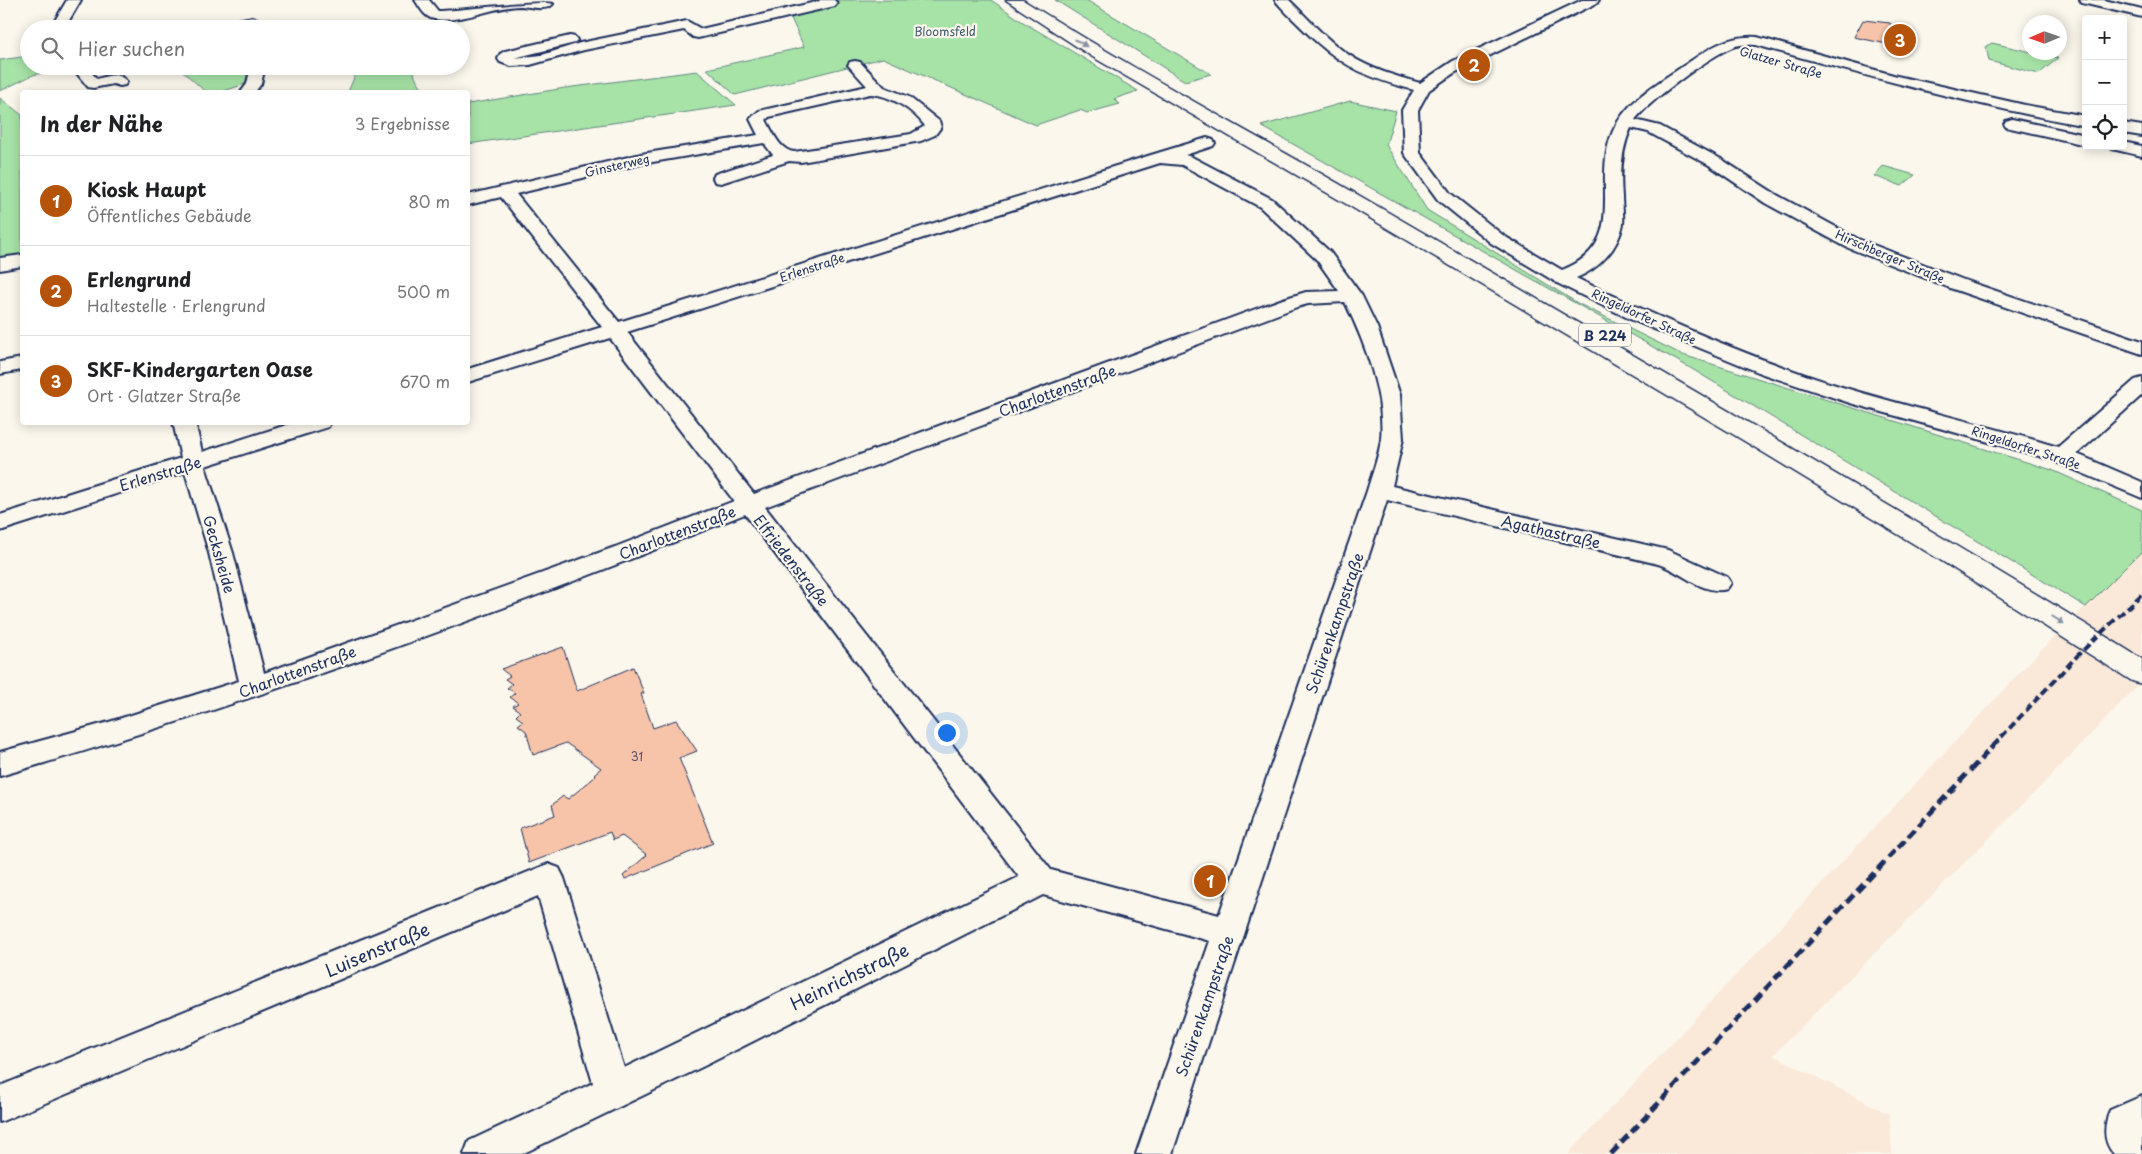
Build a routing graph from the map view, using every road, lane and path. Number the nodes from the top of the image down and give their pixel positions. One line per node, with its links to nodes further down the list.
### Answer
1 (74, 0): 13 (street)
2 (422, 0): 9 (street)
3 (826, 0): 16 (street)
4 (1013, 0): 15 (highway)
5 (1037, 0): 15 (highway)
6 (1282, 0): 22 (street)
7 (1592, 0): 22 (street)
8 (2087, 0): 11 (street)
9 (549, 2): 12 (street)
10 (251, 7): 14 (street)
11 (2142, 13)
12 (551, 19)
13 (62, 20)
14 (253, 20)
15 (1058, 21): 61 (highway, B 224); 62 (highway, B 224, one-way to 62)
16 (571, 39)
17 (1723, 46): 25 (street, Glatzer Straße); 27 (street, Glatzer Straße); 28 (street)
18 (855, 65): 23 (street)
19 (86, 75): 21 (street)
20 (256, 75): 24 (street)
21 (120, 82)
22 (1423, 88): 44 (street, Ringeldorfer Straße)
23 (878, 89): 31 (street); 36 (street)
24 (250, 90)
25 (1918, 100)
26 (1998, 120): 32 (street)
27 (2082, 120)
28 (1626, 122): 44 (street); 47 (street, Hirschberger Straße)
29 (2127, 129): 30 (street)
30 (2142, 132)
31 (768, 138): 36 (street); 40 (street, Ginsterweg)
32 (2082, 139)
33 (1208, 144): 37 (street, Erlenstraße)
34 (2127, 148): 35 (street)
35 (2142, 151)
36 (785, 157): 39 (street)
37 (1157, 158): 38 (street, Erlenstraße); 46 (street, Erlenstraße)
38 (1186, 160): 45 (street, Schürenkampstraße)
39 (721, 178)
40 (506, 192): 41 (street, Ginsterweg); 46 (street, Elfriedenstraße)
41 (470, 200)
42 (20, 261): 43 (street)
43 (0, 264)
44 (1561, 277): 54 (street, Ringeldorfer Straße)
45 (1352, 296): 56 (street, Schürenkampstraße); 58 (street, Charlottenstraße)
46 (615, 330): 50 (street, Erlenstraße); 58 (street, Elfriedenstraße)
47 (2142, 348)
48 (20, 364): 49 (street)
49 (0, 368)
50 (470, 375)
51 (2142, 384): 54 (street)
52 (185, 425): 55 (street, Gecksheide)
53 (311, 425): 55 (street, Erlenstraße)
54 (2061, 456): 57 (street, Ringeldorfer Straße)
55 (193, 463): 59 (street, Erlenstraße); 63 (street, Gecksheide)
56 (1379, 491): 60 (street, Agathastraße); 66 (street, Schürenkampstraße)
57 (2142, 491)
58 (749, 504): 63 (street, Charlottenstraße); 65 (street, Elfriedenstraße)
59 (0, 523)
60 (1718, 583)
61 (2142, 654)
62 (2142, 673)
63 (254, 687): 64 (street, Charlottenstraße)
64 (0, 764)
65 (1041, 881): 66 (street); 67 (street, Heinrichstraße)
66 (1229, 932): 71 (street, Schürenkampstraße)
67 (613, 1090): 68 (street, Luisenstraße); 70 (street, Heinrichstraße)
68 (0, 1104)
69 (2142, 1114): 72 (street)
70 (482, 1154)
71 (1154, 1154)
72 (2139, 1154)

